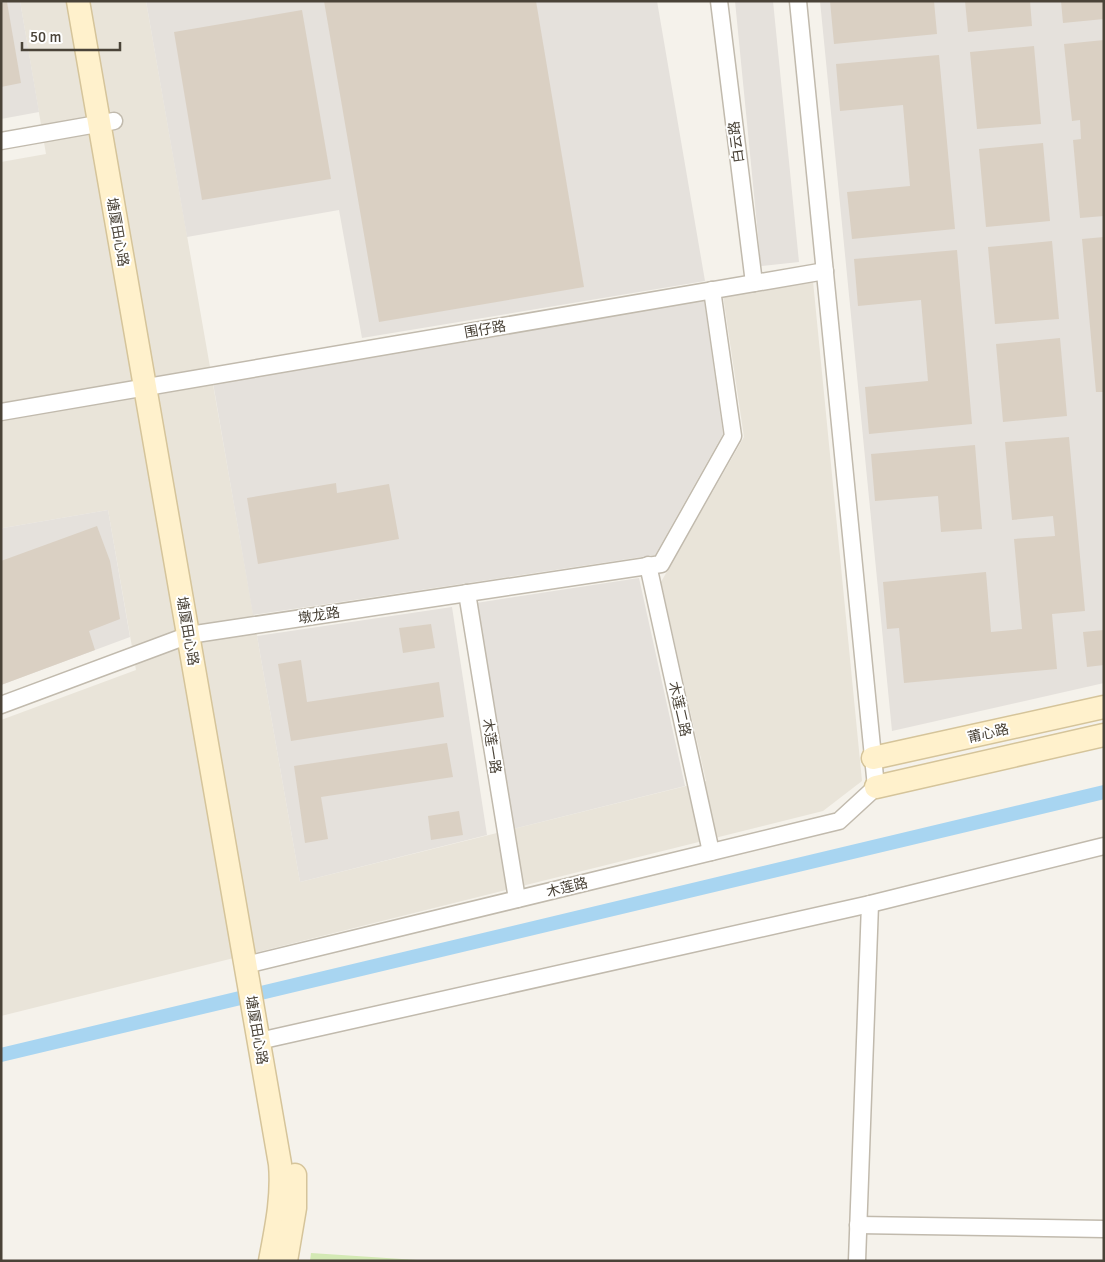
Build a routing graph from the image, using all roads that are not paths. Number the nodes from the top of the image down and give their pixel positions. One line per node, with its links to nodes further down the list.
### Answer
1 (78, 1): 5 (main road, 塘厦田心路)
2 (93, 1): 5 (main road, 塘厦田心路)
3 (719, 1): 8 (street, 白云路)
4 (798, 1): 7 (street)
5 (107, 122): 6 (street); 10 (main road, 塘厦田心路)
6 (1, 141)
7 (825, 271): 8 (street, 围仔路); 18 (street)
8 (754, 283): 9 (street, 围仔路)
9 (712, 290): 10 (street, 围仔路); 12 (street)
10 (153, 386): 11 (street, 围仔路); 14 (main road, 塘厦田心路)
11 (1, 412)
12 (648, 565): 13 (street, 墩龙路); 21 (street, 木莲二路)
13 (466, 593): 14 (street, 墩龙路); 22 (street, 木莲一路)
14 (196, 634): 15 (street, 墩龙路); 24 (main road, 塘厦田心路)
15 (1, 705)
16 (1104, 707): 18 (main road, 莆心路)
17 (1104, 735): 19 (main road, 莆心路)
18 (873, 758): 19 (street)
19 (876, 787): 21 (street, 木莲路)
20 (1104, 846): 23 (street)
21 (712, 852): 22 (street, 木莲路)
22 (517, 899): 24 (street, 木莲路)
23 (870, 904): 25 (street); 26 (street)
24 (253, 963): 25 (main road, 塘厦田心路)
25 (265, 1030): 28 (main road, 塘厦田心路); 29 (main road, 塘厦田心路)
26 (858, 1225): 27 (street); 30 (street)
27 (1104, 1229)
28 (270, 1261)
29 (286, 1261)
30 (857, 1261)

